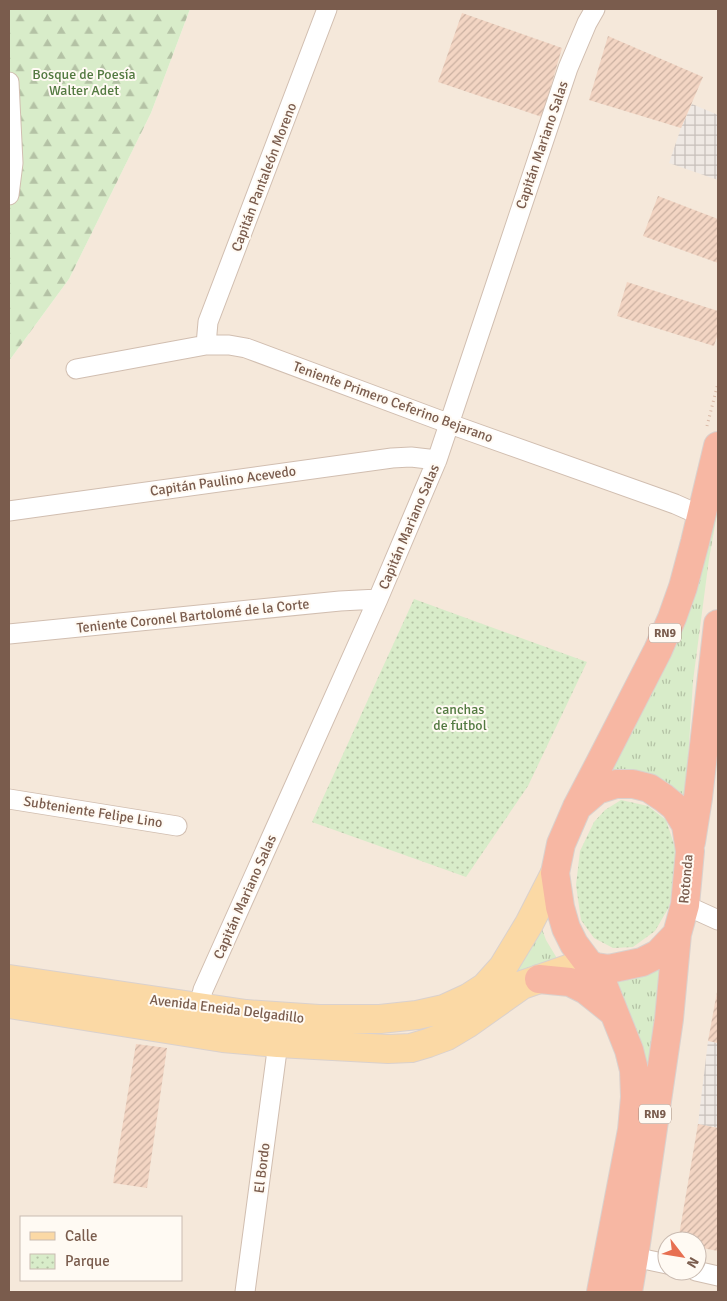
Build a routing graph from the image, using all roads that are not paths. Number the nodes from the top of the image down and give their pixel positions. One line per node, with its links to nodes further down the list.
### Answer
1 (327, 9): 5 (street, Capitán Pantaleón Moreno)
2 (595, 9): 7 (street, Capitán Mariano Salas)
3 (9, 82): 4 (street)
4 (9, 195)
5 (206, 346): 6 (street, Teniente Primero Ceferino Bejarano); 7 (street, Teniente Primero Ceferino Bejarano)
6 (76, 369)
7 (450, 424): 9 (street, Capitán Mariano Salas); 11 (street, Teniente Primero Ceferino Bejarano)
8 (718, 446): 11 (highway, RN9)
9 (437, 460): 10 (street, Capitán Paulino Acevedo); 12 (street, Capitán Mariano Salas)
10 (9, 510)
11 (702, 516): 16 (highway, RN9)
12 (378, 599): 14 (street, Teniente Coronel Bartolomé de la Corte); 27 (street, Capitán Mariano Salas)
13 (718, 624): 18 (highway, RN9)
14 (9, 634)
15 (9, 800): 17 (street, Subteniente Felipe Lino)
16 (576, 807): 18 (highway, Rotonda / RN9); 19 (highway, Rotonda / RN9)
17 (177, 826)
18 (690, 851): 20 (highway, Rotonda / RN9)
19 (555, 873): 23 (highway, Rotonda / RN9); 27 (main road, Avenida Eneida Delgadillo)
20 (685, 905): 21 (street); 22 (highway, Rotonda / RN9)
21 (718, 920)
22 (677, 934): 23 (highway, Rotonda / RN9); 31 (highway, RN9)
23 (592, 966): 25 (main road, Avenida Eneida Delgadillo); 28 (highway, RN9)
24 (9, 979): 27 (main road, Avenida Eneida Delgadillo)
25 (539, 979): 28 (highway); 30 (main road, Avenida Eneida Delgadillo)
26 (9, 1004): 29 (main road, Avenida Eneida Delgadillo)
27 (198, 1006): 29 (street, Capitán Mariano Salas)
28 (613, 1012): 34 (highway, RN9)
29 (192, 1033): 30 (main road, Avenida Eneida Delgadillo)
30 (278, 1043): 33 (street, El Bordo)
31 (634, 1257): 32 (street); 35 (highway, RN9)
32 (657, 1262)
33 (245, 1292)
34 (601, 1292)
35 (628, 1292)

